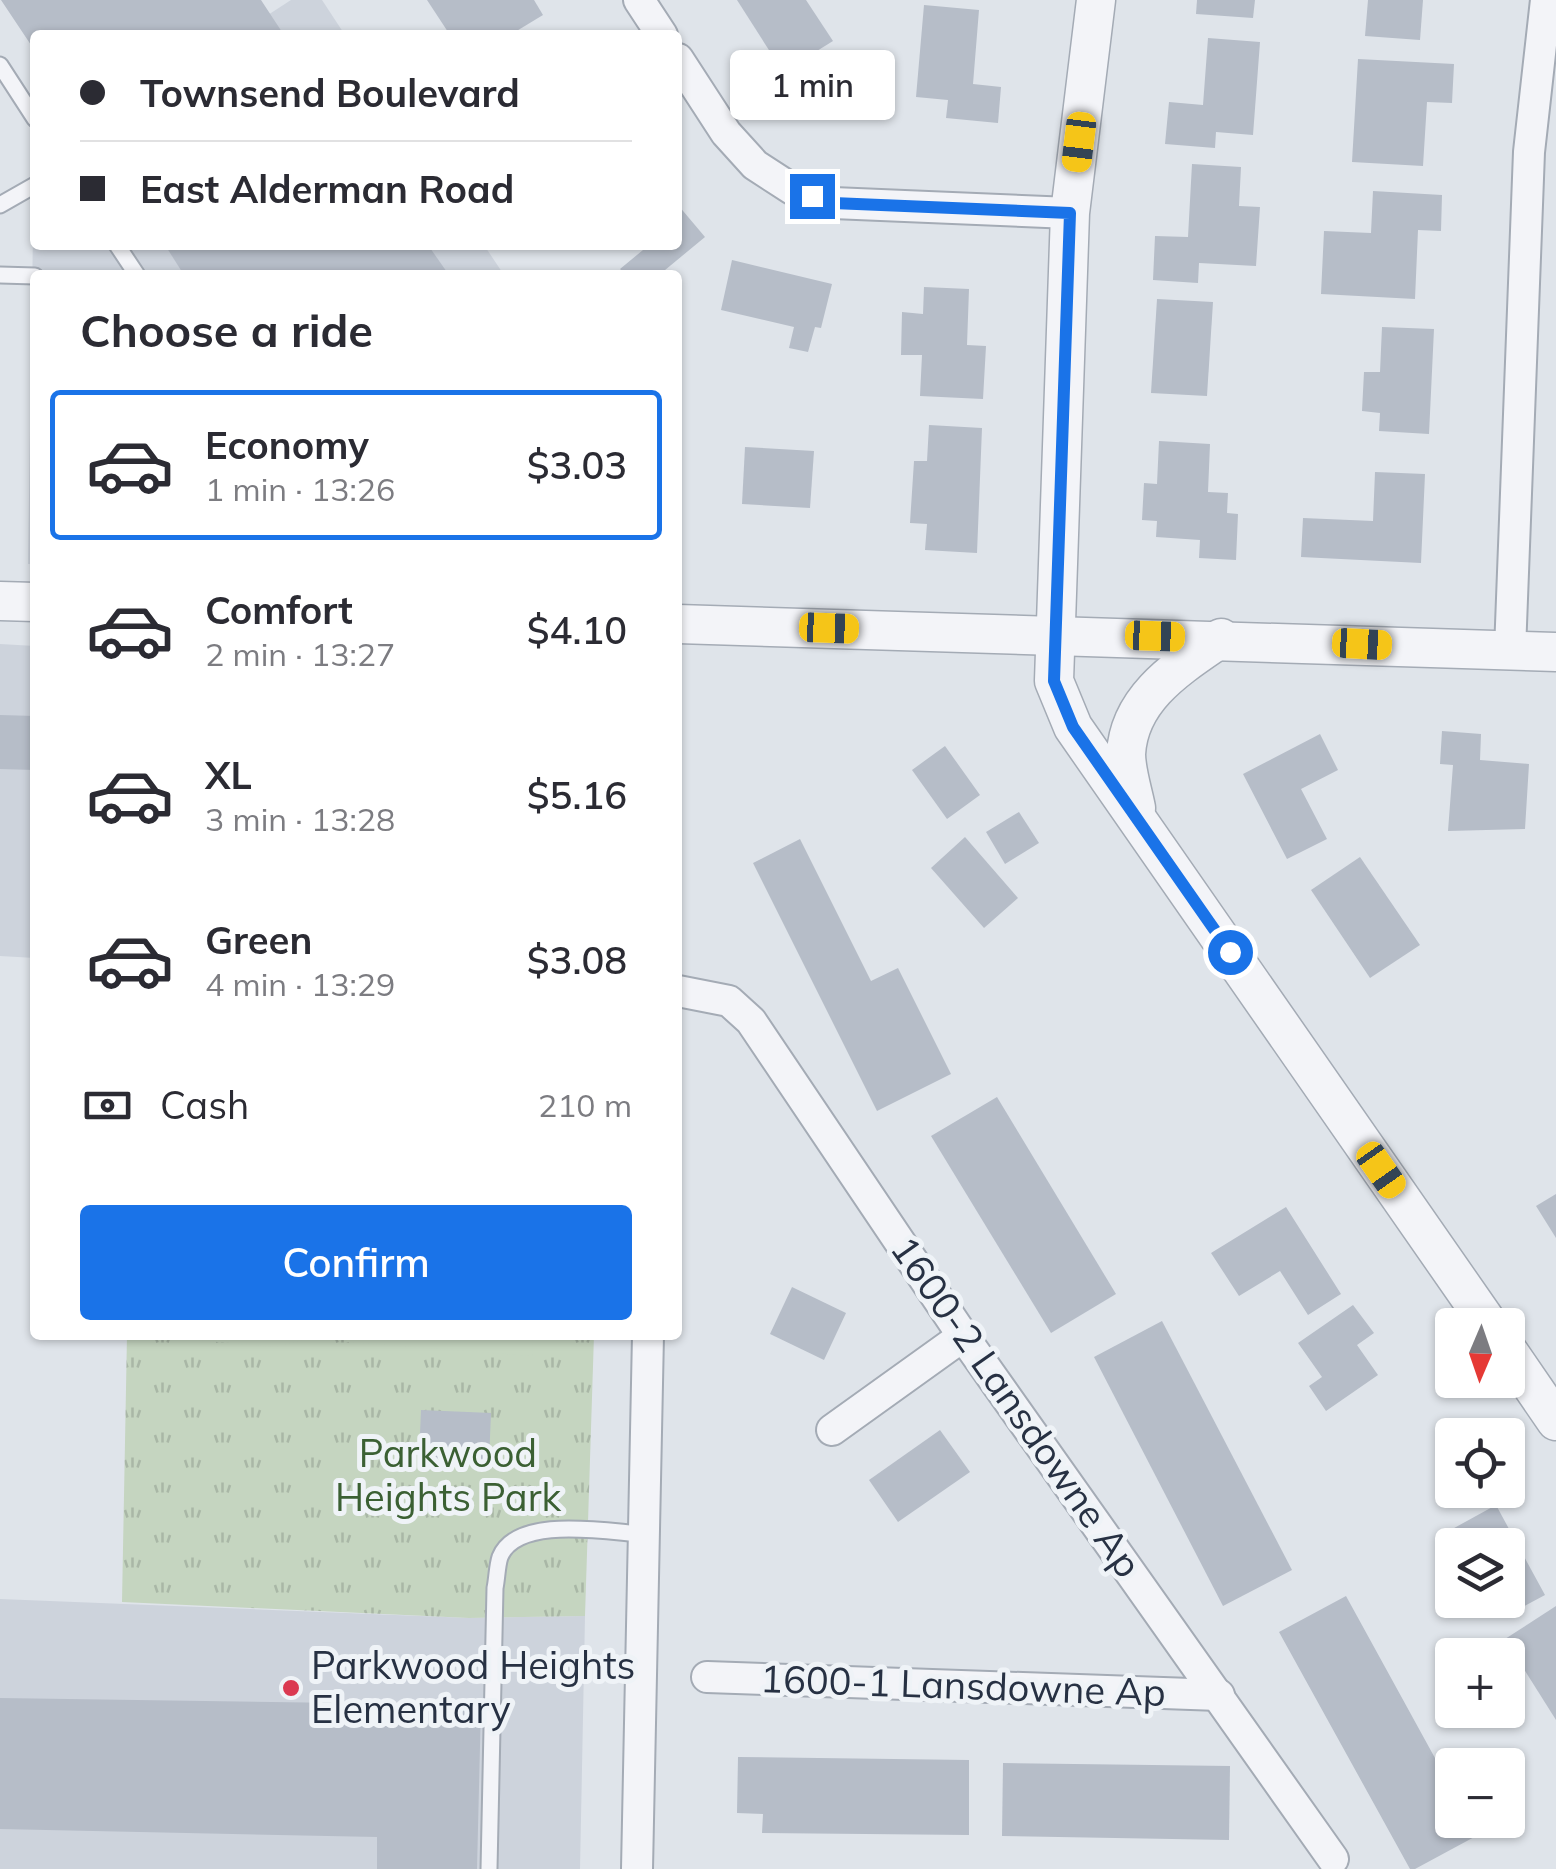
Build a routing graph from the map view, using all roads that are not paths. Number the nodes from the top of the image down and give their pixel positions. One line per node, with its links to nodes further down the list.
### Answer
1 (639, 0): 4 (street)
2 (1096, 0): 10 (street)
3 (1546, 0): 18 (street)
4 (659, 30)
5 (0, 65): 7 (lane)
6 (682, 65): 10 (street)
7 (30, 110)
8 (30, 188): 9 (lane)
9 (0, 205)
10 (1070, 213): 16 (street)
11 (0, 274): 12 (lane)
12 (30, 276)
13 (0, 601): 14 (street)
14 (30, 602)
15 (682, 624): 16 (street)
16 (1053, 634): 17 (street); 20 (street)
17 (1221, 638): 18 (street); 20 (street)
18 (1510, 650): 19 (street)
19 (1556, 652)
20 (1139, 820): 22 (street)
21 (682, 992): 23 (street, 1600-2 Lansdowne Ap)
22 (1477, 1308)
23 (963, 1336): 27 (street); 30 (street, 1600-2 Lansdowne Ap)
24 (648, 1340): 28 (street)
25 (1525, 1376): 26 (street)
26 (1556, 1421)
27 (832, 1430)
28 (643, 1534): 32 (lane); 33 (street)
29 (707, 1677): 30 (street, 1600-1 Lansdowne Ap)
30 (1219, 1695): 31 (street, 1600-2 Lansdowne Ap)
31 (1333, 1859)
32 (489, 1869)
33 (636, 1869)

